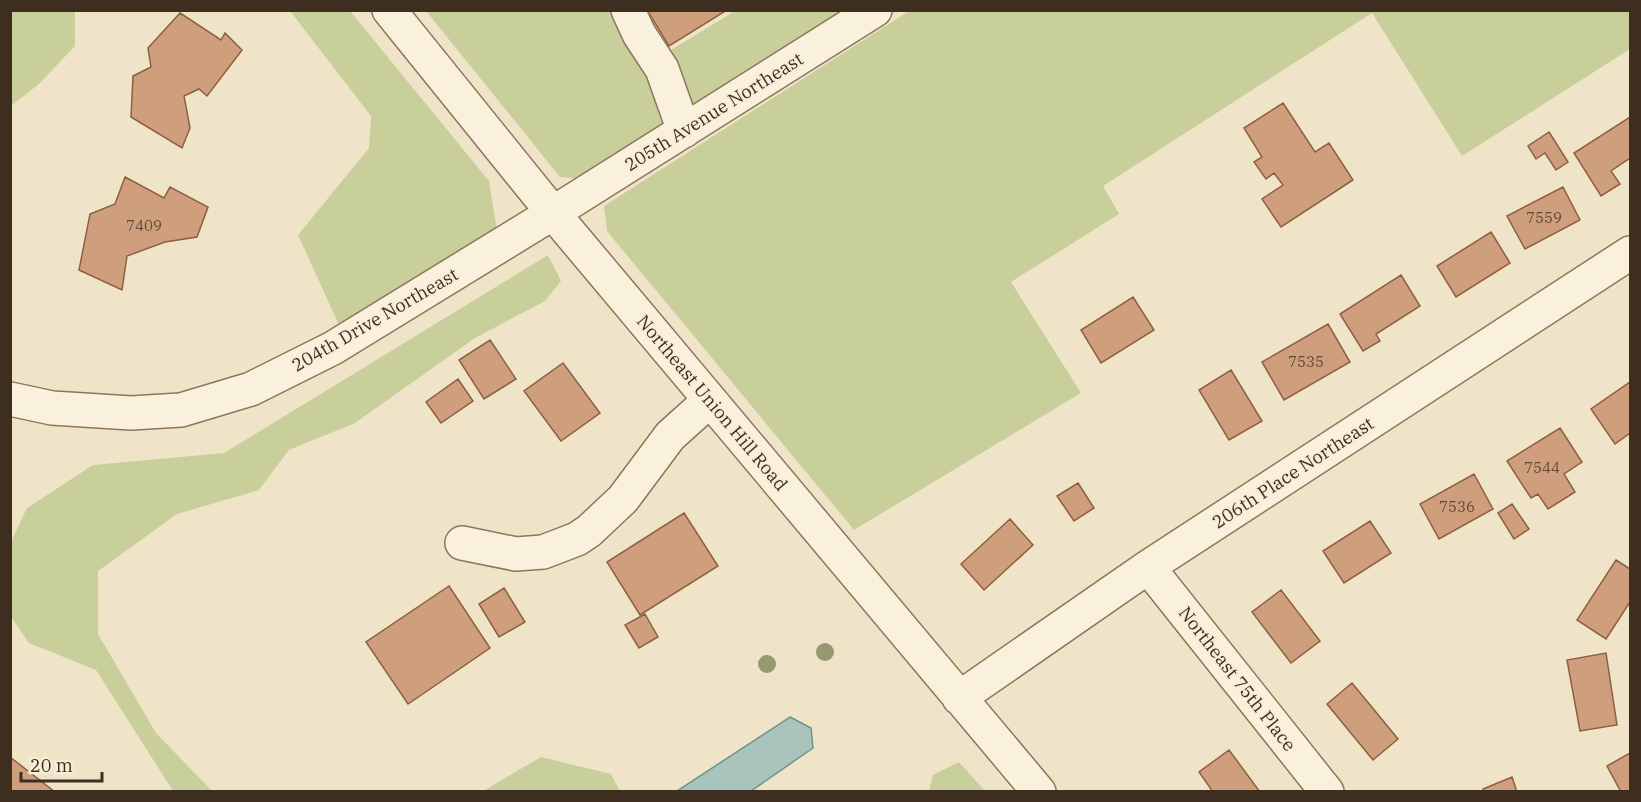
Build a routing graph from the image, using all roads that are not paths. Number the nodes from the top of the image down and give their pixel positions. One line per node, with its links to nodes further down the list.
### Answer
1 (389, 10): 5 (street, Northeast Union Hill Road)
2 (628, 10): 4 (street)
3 (874, 10): 4 (street, 205th Avenue Northeast)
4 (684, 131): 5 (street, 205th Avenue Northeast)
5 (553, 213): 7 (street, 204th Drive Northeast); 8 (street, Northeast Union Hill Road)
6 (1630, 253): 10 (street, 206th Place Northeast)
7 (10, 399)
8 (710, 400): 9 (street); 11 (street, Northeast Union Hill Road)
9 (462, 543)
10 (1148, 567): 11 (street, 206th Place Northeast); 13 (street, Northeast 75th Place)
11 (959, 698): 12 (street, Northeast Union Hill Road)
12 (1039, 792)
13 (1327, 792)

